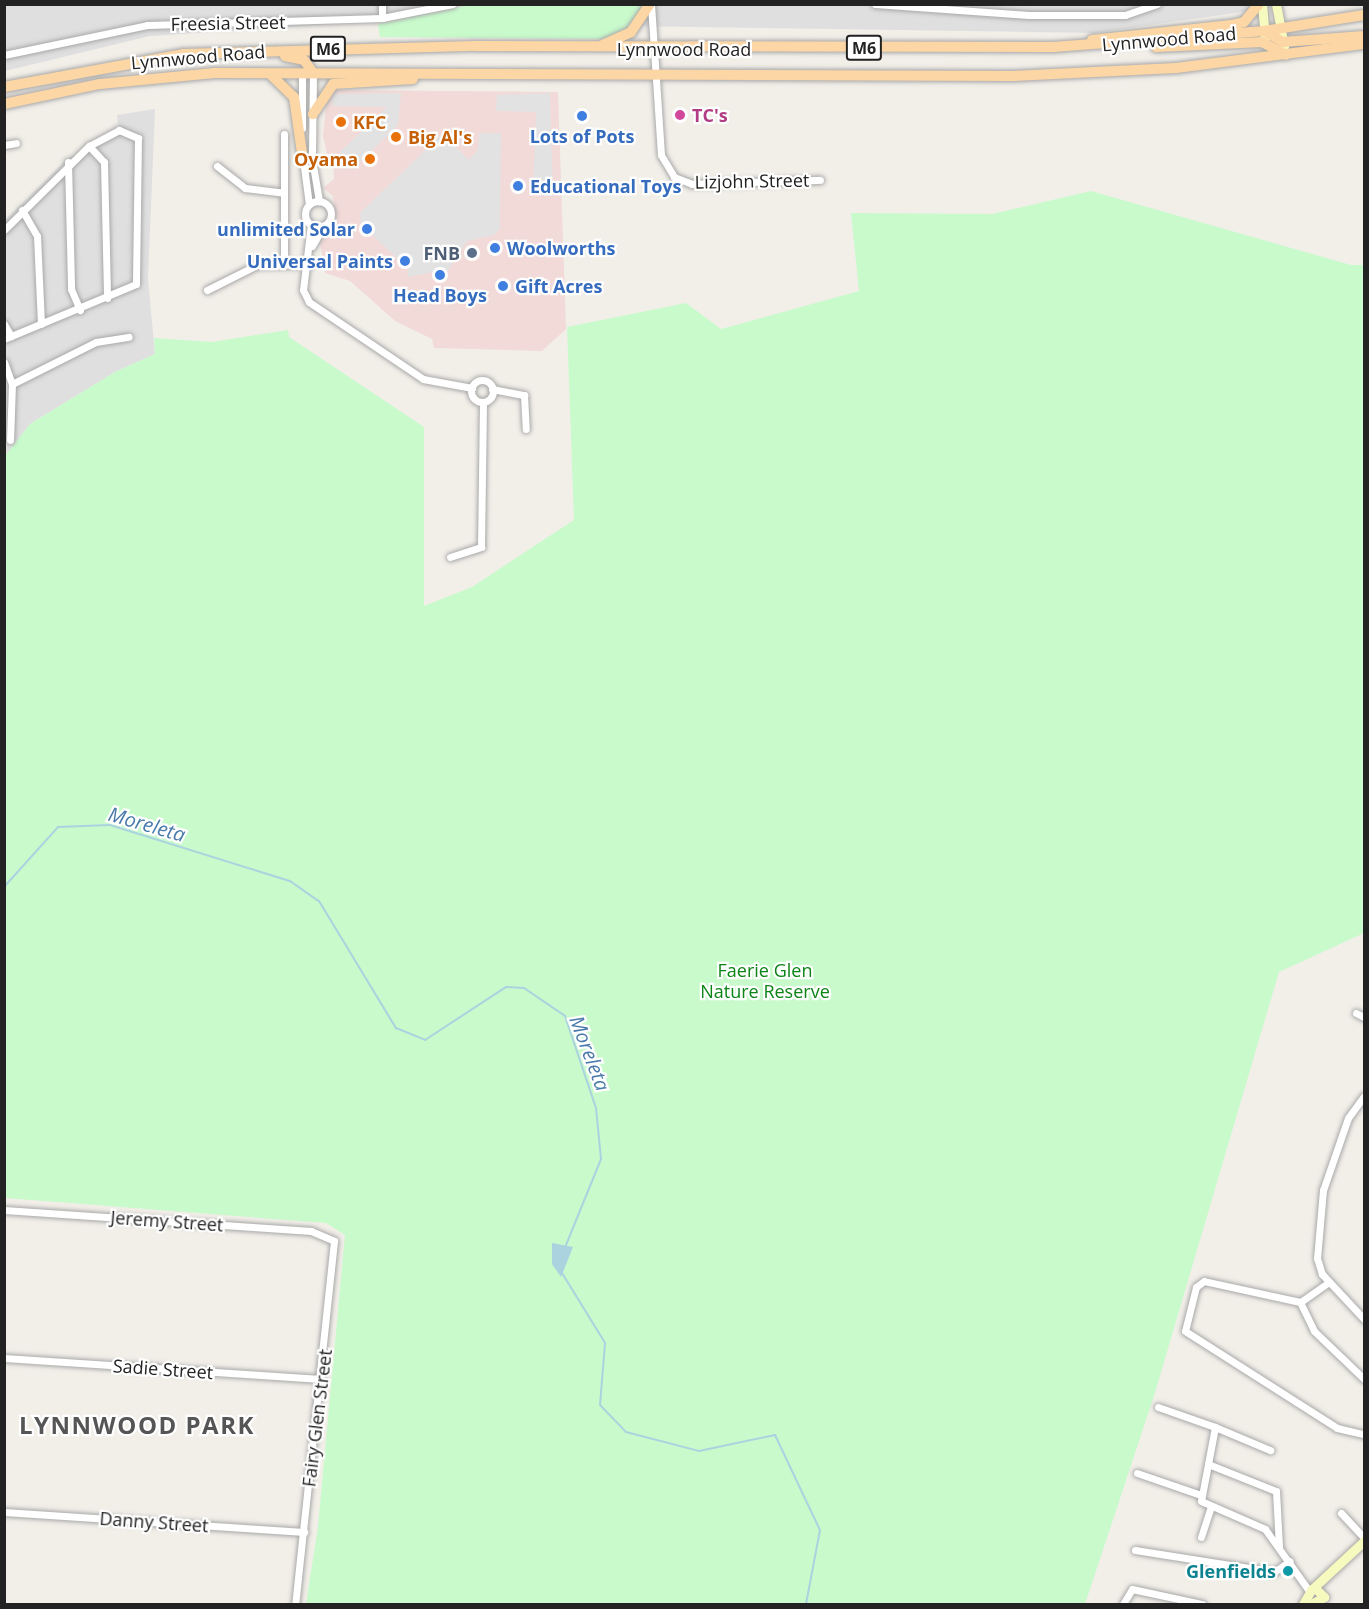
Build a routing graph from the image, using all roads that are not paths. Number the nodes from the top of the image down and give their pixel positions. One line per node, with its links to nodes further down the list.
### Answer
1 (382, 4): 10 (street)
2 (453, 4): 10 (street, Freesia Street)
3 (651, 4): 20 (main road); 21 (street)
4 (875, 4): 8 (street)
5 (1157, 4): 8 (street)
6 (1260, 4): 12 (street); 18 (main road)
7 (1276, 4): 11 (street)
8 (932, 8)
9 (1365, 15): 11 (main road, Lynnwood Road / M6)
10 (382, 18): 22 (street, Freesia Street)
11 (1280, 28): 12 (main road, Lynnwood Road / M6); 14 (street)
12 (1264, 31): 14 (main road); 15 (street); 17 (main road, Lynnwood Road / M6)
13 (1365, 36): 14 (main road)
14 (1283, 42): 23 (street)
15 (1265, 43): 17 (main road); 23 (main road); 24 (street)
16 (1365, 44): 23 (main road, Lynnwood Road / M6)
17 (1117, 45): 18 (main road, Lynnwood Road / M6)
18 (1053, 47): 21 (main road, Lynnwood Road / M6)
19 (332, 49): 20 (main road, Lynnwood Road / M6); 25 (main road); 26 (main road, Lynnwood Road / M6)
20 (591, 49): 21 (main road, Lynnwood Road / M6)
21 (651, 51): 30 (street)
22 (4, 55)
23 (1286, 56): 24 (main road, Lynnwood Road / M6)
24 (1265, 58): 30 (main road, Lynnwood Road / M6)
25 (304, 60): 26 (main road); 27 (main road)
26 (132, 62): 31 (main road, Lynnwood Road / M6)
27 (307, 73): 28 (main road, Lynnwood Road / M6); 29 (main road, Lynnwood Road / M6); 33 (street); 38 (street)
28 (268, 74): 32 (main road, Lynnwood Road / M6); 38 (main road)
29 (437, 74): 30 (main road, Lynnwood Road / M6); 33 (main road)
30 (653, 76): 41 (street, Lizjohn Street)
31 (4, 87)
32 (4, 104)
33 (313, 114): 43 (street)
34 (285, 134): 42 (street)
35 (16, 143): 36 (street)
36 (4, 145)
37 (89, 146): 39 (street); 53 (street); 53 (street)
38 (302, 153): 44 (street)
39 (68, 162): 45 (street); 54 (street)
40 (217, 166): 42 (street)
41 (820, 180)
42 (284, 193): 50 (street)
43 (319, 201): 44 (street); 47 (street)
44 (309, 205): 46 (street)
45 (22, 210): 48 (street); 56 (street)
46 (311, 224): 47 (street); 49 (street)
47 (324, 225): 49 (street)
48 (4, 230)
49 (311, 248): 51 (street)
50 (285, 264): 51 (street); 52 (street)
51 (310, 264): 61 (street)
52 (207, 290)
53 (107, 298): 54 (street)
54 (80, 310): 56 (street)
55 (4, 324): 57 (street)
56 (41, 324): 57 (street)
57 (8, 337)
58 (129, 337): 60 (street)
59 (4, 362): 60 (street)
60 (12, 384): 65 (street)
61 (472, 388): 62 (street); 63 (street)
62 (492, 389): 63 (street); 64 (street)
63 (483, 402): 66 (street)
64 (526, 429)
65 (10, 440)
66 (450, 556)
67 (1356, 1013): 68 (street)
68 (1365, 1017)
69 (1365, 1096): 72 (street)
70 (4, 1210): 71 (street, Jeremy Street)
71 (328, 1235): 76 (street, Fairy Glen Street)
72 (1329, 1282): 73 (street); 74 (street)
73 (1300, 1302): 77 (street); 80 (street)
74 (1364, 1319)
75 (4, 1358): 76 (street, Sadie Street)
76 (321, 1379): 88 (street, Fairy Glen Street)
77 (1365, 1379)
78 (1158, 1407): 79 (street)
79 (1215, 1427): 81 (street); 82 (street)
80 (1365, 1434)
81 (1270, 1450)
82 (1208, 1464): 84 (street); 91 (street)
83 (1137, 1473): 84 (street)
84 (1201, 1495): 85 (street)
85 (1211, 1507): 89 (street); 91 (street)
86 (4, 1512): 88 (street, Danny Street)
87 (1341, 1513): 90 (street)
88 (304, 1532): 95 (street, Fairy Glen Street)
89 (1201, 1537)
90 (1365, 1540): 94 (street)
91 (1279, 1547): 93 (street)
92 (1135, 1550): 93 (street)
93 (1290, 1561): 94 (street)
94 (1316, 1597): 98 (street)
95 (295, 1605)
96 (1123, 1605): 97 (street)
97 (1202, 1605)
98 (1303, 1605)

